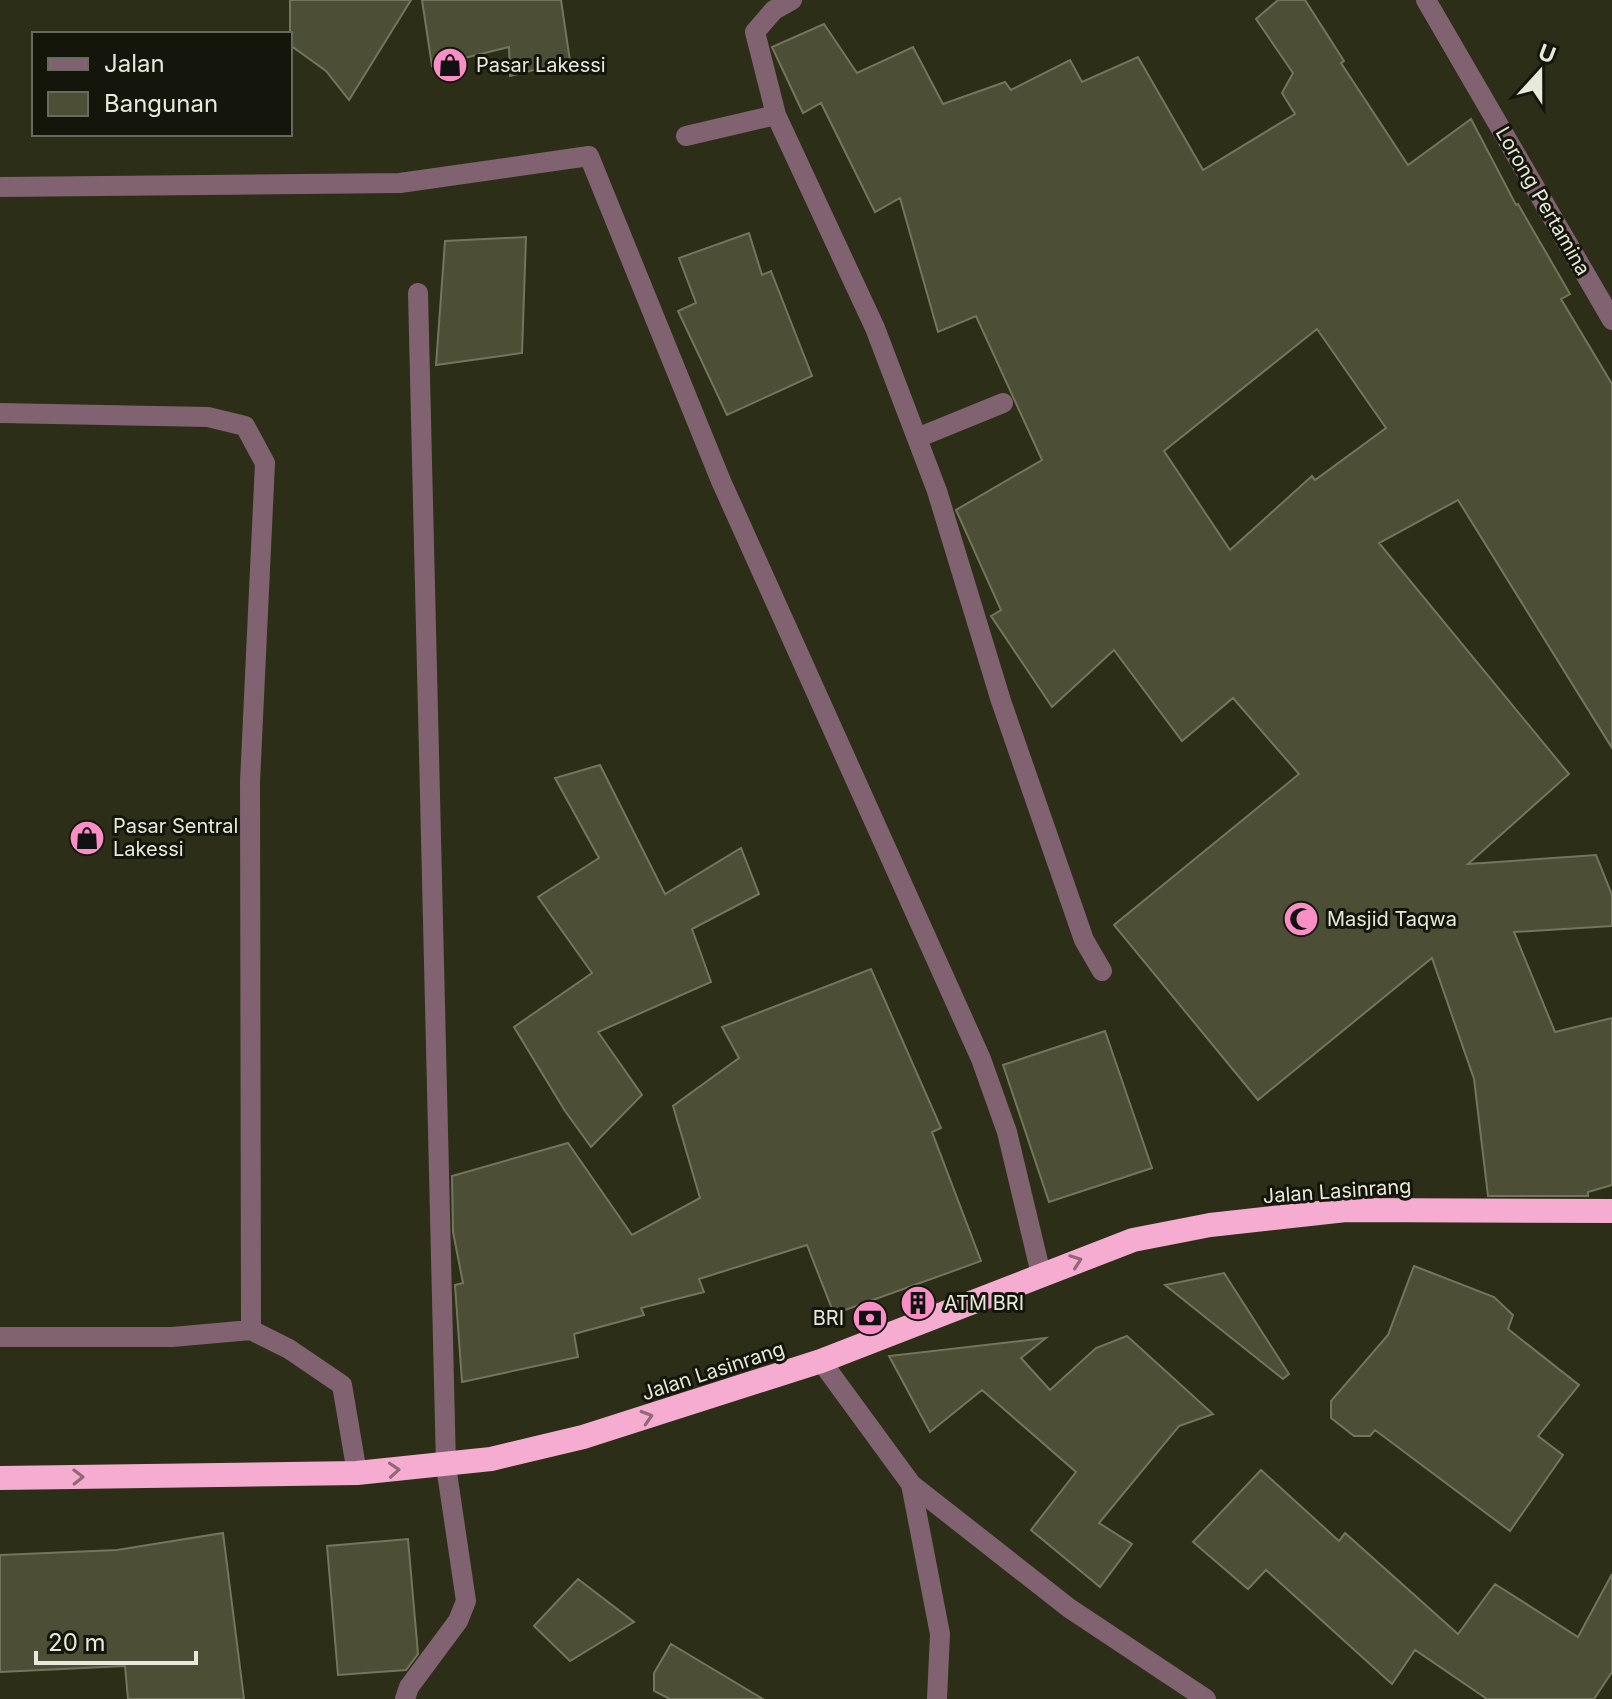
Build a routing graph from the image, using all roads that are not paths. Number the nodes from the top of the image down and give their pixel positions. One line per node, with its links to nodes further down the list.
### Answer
1 (792, 0): 3 (street)
2 (1426, 0): 7 (street, Lorong Pertamina)
3 (776, 115): 4 (street); 10 (street)
4 (686, 136)
5 (0, 187): 13 (street)
6 (418, 293): 17 (street)
7 (1612, 320)
8 (1003, 403): 10 (street)
9 (0, 413): 14 (street)
10 (917, 438): 11 (street)
11 (1102, 971)
12 (1612, 1211): 13 (highway, Jalan Lasinrang, one-way to 12)
13 (1041, 1274): 16 (highway, Jalan Lasinrang)
14 (251, 1330): 15 (street); 18 (street)
15 (0, 1337)
16 (821, 1361): 17 (highway, Jalan Lasinrang, one-way to 16); 20 (street)
17 (446, 1466): 18 (highway, Jalan Lasinrang, one-way to 17); 21 (street)
18 (357, 1473): 19 (highway, Jalan Lasinrang, one-way to 18)
19 (0, 1478)
20 (911, 1484): 22 (street); 23 (street)
21 (405, 1699)
22 (937, 1699)
23 (1206, 1699)

